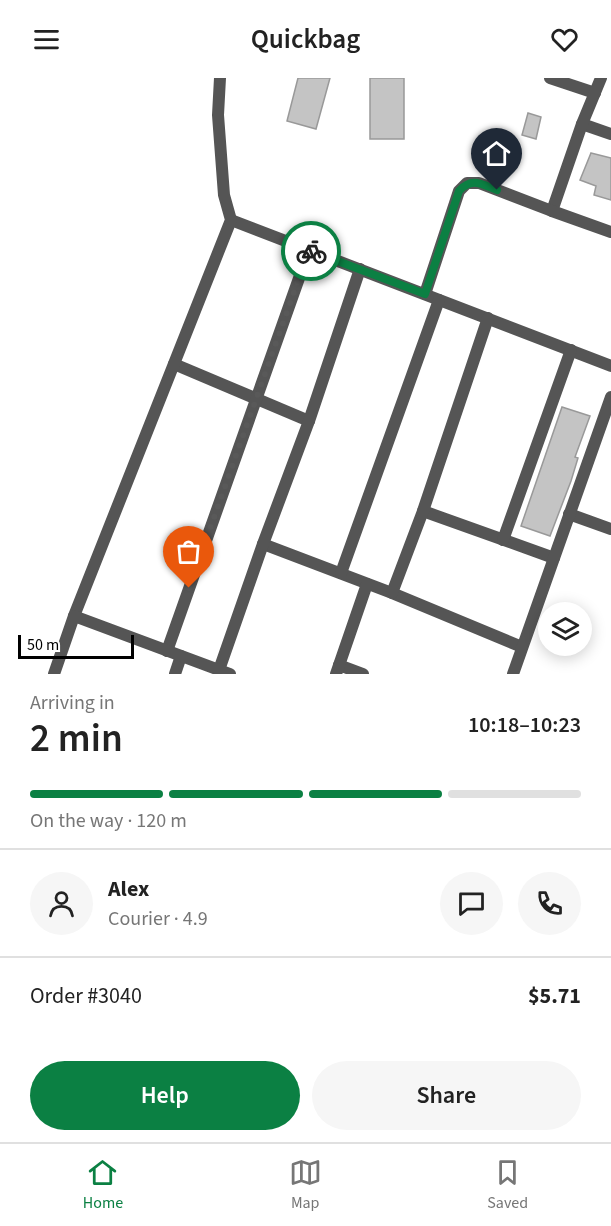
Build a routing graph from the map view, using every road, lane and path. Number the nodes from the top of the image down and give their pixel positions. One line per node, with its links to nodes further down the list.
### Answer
1 (220, 78): 8 (street)
2 (550, 78): 4 (street)
3 (601, 78): 4 (street)
4 (595, 93): 5 (street)
5 (582, 124): 6 (street); 7 (street)
6 (611, 134)
7 (552, 211): 9 (street); 12 (street)
8 (231, 220): 10 (street); 16 (street)
9 (611, 232)
10 (309, 250): 11 (street); 19 (street)
11 (360, 269): 12 (street); 20 (street)
12 (425, 294): 13 (street)
13 (439, 300): 14 (street); 27 (street)
14 (488, 318): 15 (street); 21 (street)
15 (571, 350): 17 (street); 24 (street)
16 (174, 364): 19 (street); 30 (street)
17 (611, 366)
18 (611, 397): 22 (street)
19 (256, 398): 20 (street); 32 (street)
20 (309, 421): 25 (street)
21 (423, 511): 24 (street); 29 (street)
22 (569, 514): 23 (street); 26 (street)
23 (611, 529)
24 (503, 540): 26 (street)
25 (263, 544): 27 (street); 35 (street)
26 (554, 558): 31 (street)
27 (341, 573): 28 (street)
28 (367, 584): 29 (street); 34 (street)
29 (392, 593): 31 (street)
30 (74, 616): 32 (street); 36 (street)
31 (522, 647): 39 (street)
32 (167, 651): 33 (street)
33 (181, 656): 35 (street); 37 (street)
34 (337, 670): 38 (street)
35 (225, 672)
36 (54, 674)
37 (175, 674)
38 (363, 674)
39 (513, 674)

